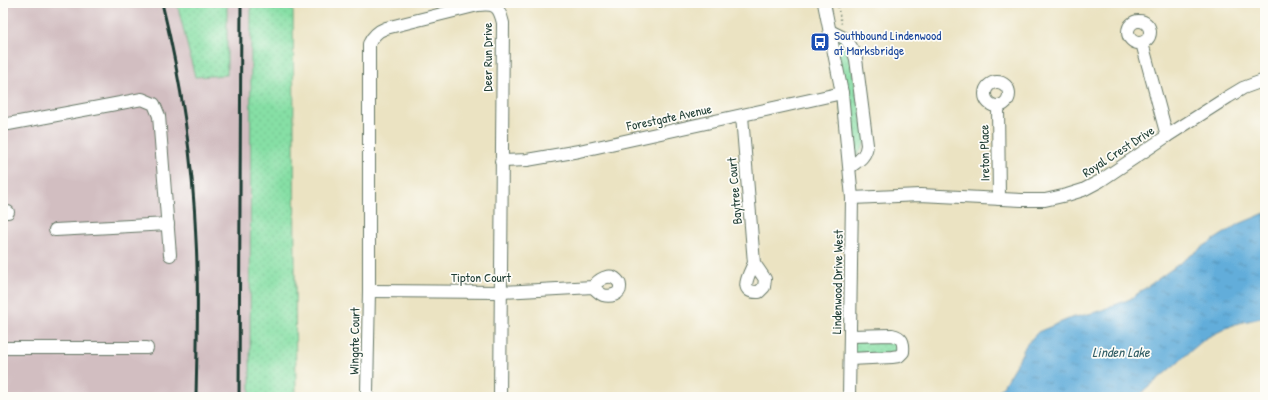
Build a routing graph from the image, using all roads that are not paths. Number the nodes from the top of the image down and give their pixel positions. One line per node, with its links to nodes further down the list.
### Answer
1 (824, 3): 2 (street, Lindenwood Drive West)
2 (830, 32): 5 (street, Lindenwood Drive West); 11 (street)
3 (1142, 43): 9 (street)
4 (1265, 80): 9 (street, Royal Crest Drive)
5 (842, 93): 7 (street, Forestgate Avenue); 11 (street, Lindenwood Drive West)
6 (998, 106): 13 (street, Ireton Place)
7 (742, 116): 10 (street, Forestgate Avenue); 17 (street, Baytree Court)
8 (3, 125): 14 (street)
9 (1167, 136): 13 (street, Royal Crest Drive)
10 (501, 161): 19 (street, Deer Run Drive); 20 (street, Deer Run Drive)
11 (850, 167): 12 (street, Lindenwood Drive West)
12 (852, 198): 13 (street, Royal Crest Drive); 21 (street, Lindenwood Drive West)
13 (999, 199)
14 (168, 224): 15 (street); 16 (street)
15 (54, 230)
16 (170, 255)
17 (754, 263)
18 (593, 287): 20 (street, Tipton Court)
19 (369, 291): 20 (street, Tipton Court); 25 (street, Wingate Court)
20 (501, 292): 26 (street, Deer Run Drive)
21 (850, 336): 24 (street, Lindenwood Drive West); 24 (street)
22 (3, 348): 23 (street)
23 (147, 348)
24 (850, 358): 27 (street, Lindenwood Drive West)
25 (367, 395)
26 (500, 397)
27 (849, 397)

